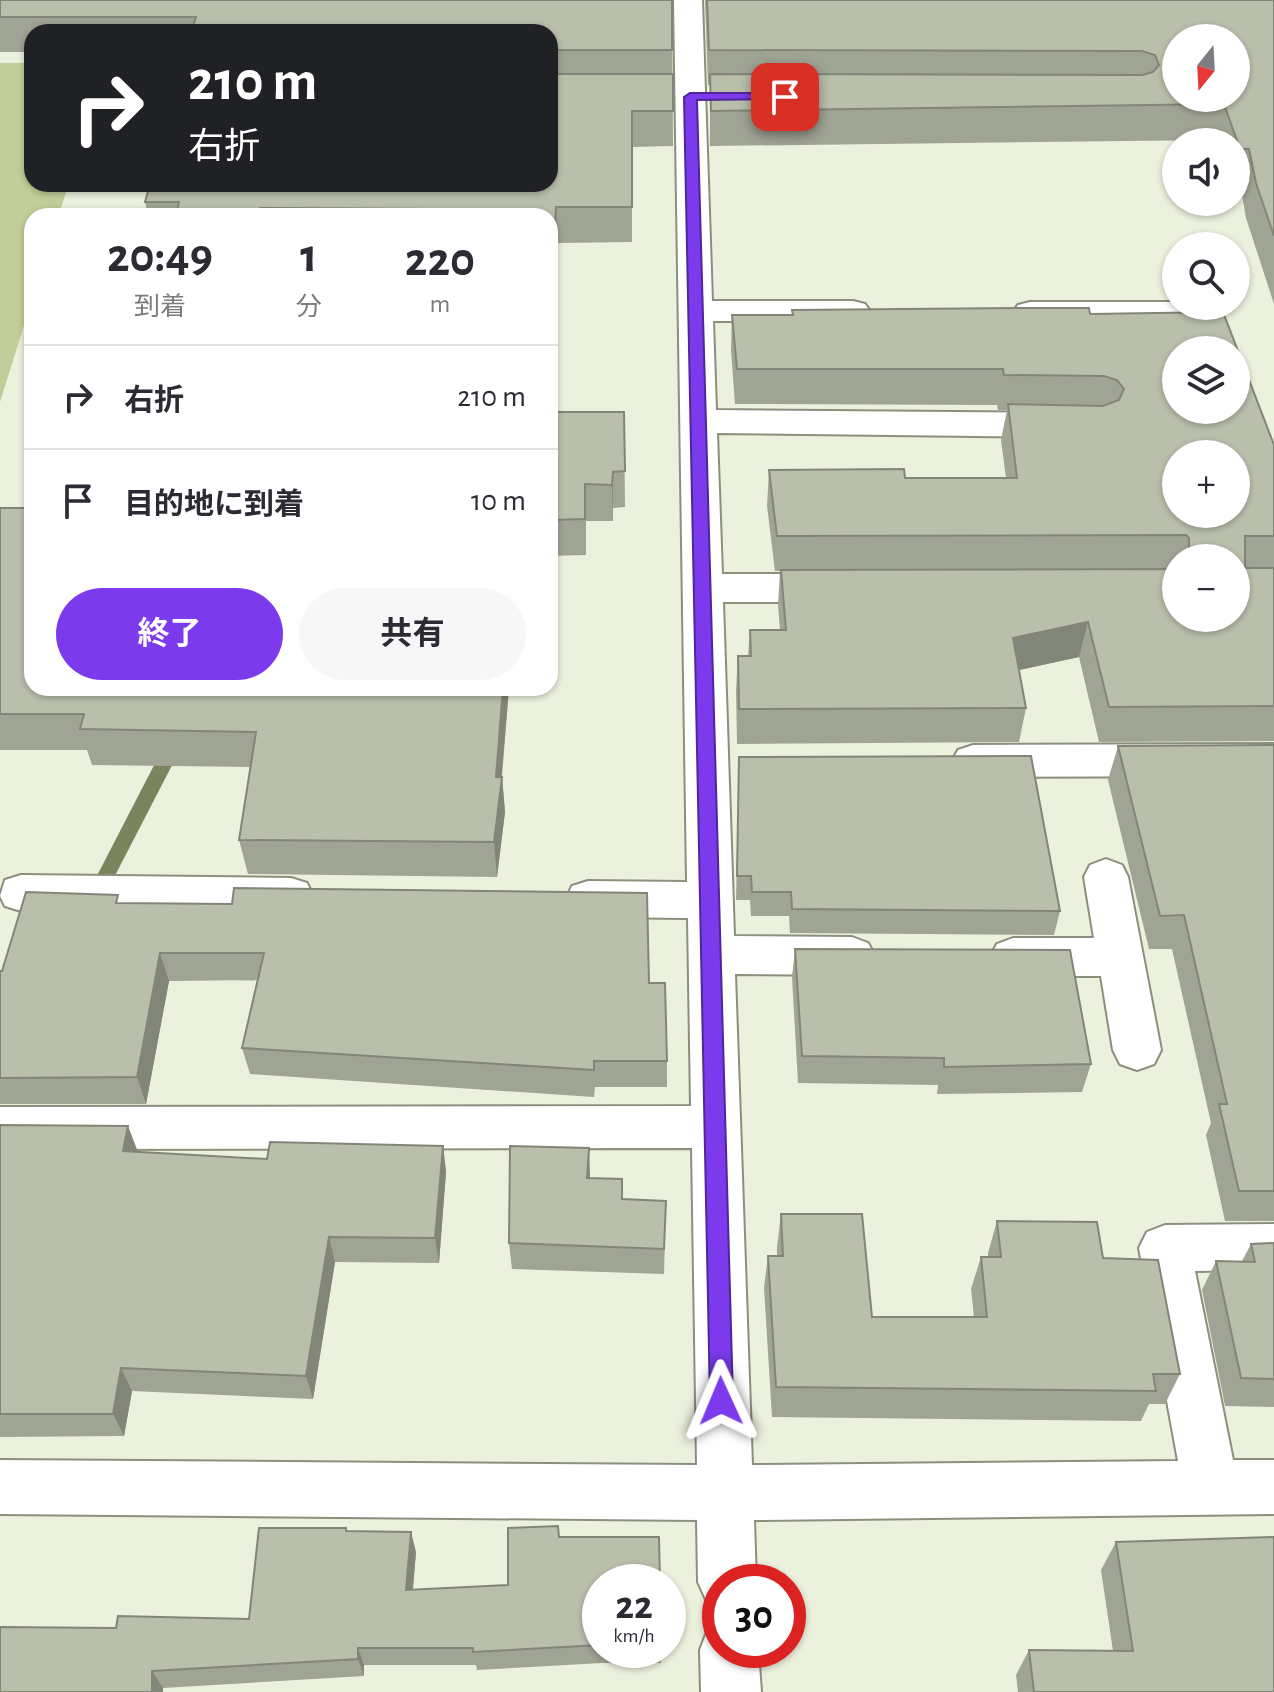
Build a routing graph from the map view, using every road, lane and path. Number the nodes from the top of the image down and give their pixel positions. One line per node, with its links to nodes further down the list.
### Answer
1 (678, 3): 2 (street)
2 (696, 311): 3 (street); 6 (street)
3 (885, 311)
4 (996, 312): 5 (street)
5 (1162, 312)
6 (698, 421): 7 (street); 9 (street)
7 (1095, 426)
8 (876, 587): 9 (street)
9 (702, 588): 16 (street)
10 (1274, 760): 11 (street)
11 (927, 762)
12 (1106, 877): 20 (street)
13 (21, 893): 14 (street)
14 (334, 896)
15 (553, 898): 16 (street)
16 (709, 900): 17 (street)
17 (711, 955): 18 (street); 22 (street)
18 (900, 956)
19 (979, 956): 20 (street)
20 (1120, 957): 21 (street)
21 (1137, 1050)
22 (715, 1127): 23 (street); 28 (street)
23 (0, 1128)
24 (1274, 1247): 27 (street)
25 (0, 1487): 28 (street)
26 (1274, 1487): 27 (street)
27 (1211, 1488): 28 (street)
28 (724, 1493): 29 (street)
29 (726, 1564)
30 (730, 1668): 31 (street)
31 (731, 1692)

